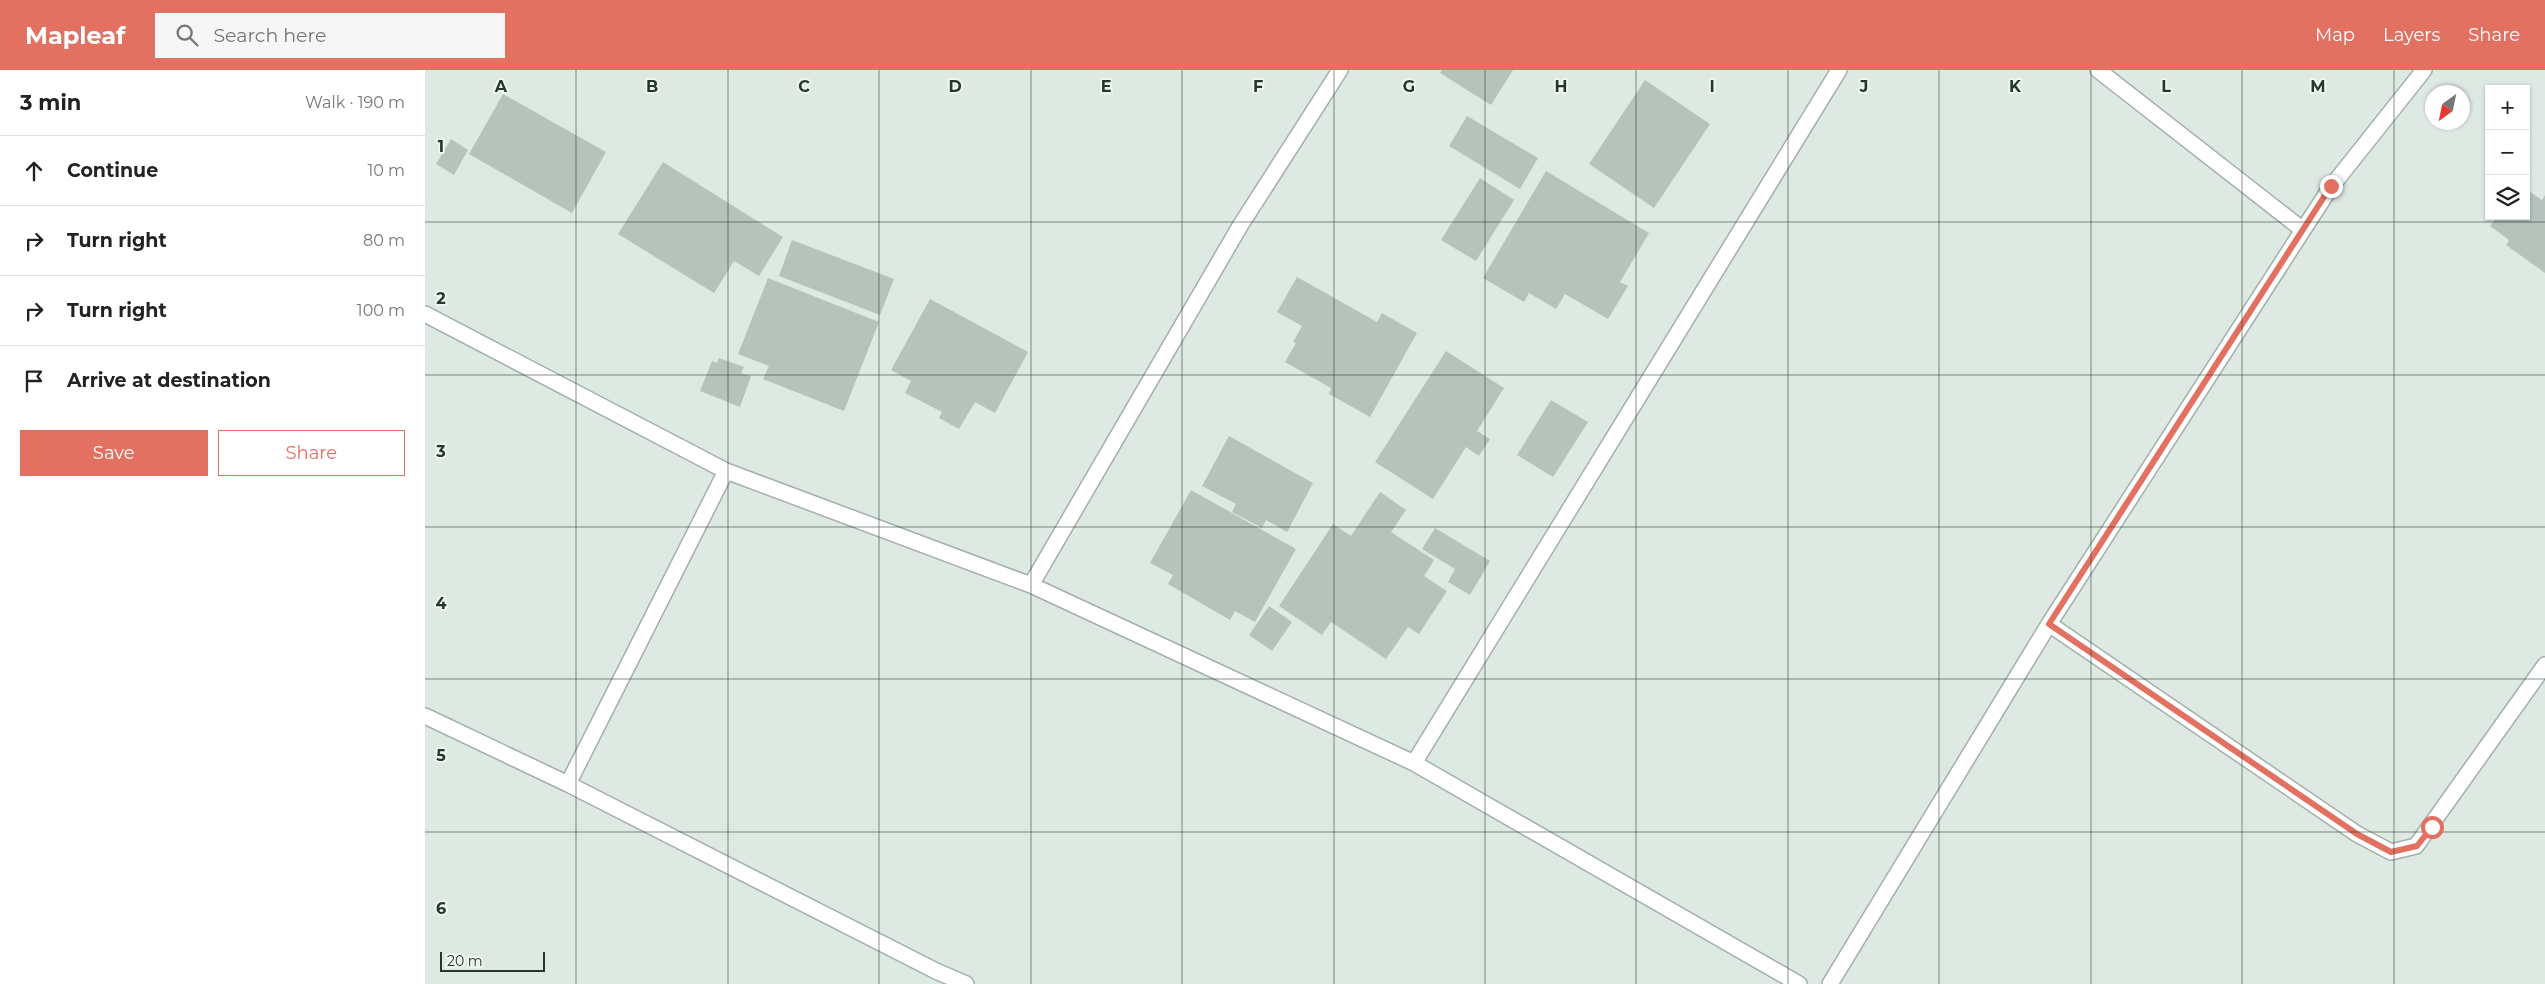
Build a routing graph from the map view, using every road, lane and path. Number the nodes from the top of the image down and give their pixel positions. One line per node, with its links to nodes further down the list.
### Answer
1 (1340, 70): 8 (street)
2 (1839, 70): 12 (street)
3 (2098, 70): 5 (street)
4 (2424, 70): 5 (street)
5 (2303, 230): 9 (street)
6 (425, 314): 7 (street)
7 (726, 471): 8 (street); 13 (street)
8 (1031, 585): 12 (street)
9 (2049, 624): 10 (street); 17 (street)
10 (2545, 665)
11 (425, 716): 13 (street)
12 (1414, 763): 16 (street)
13 (567, 784): 14 (street)
14 (933, 978): 15 (street)
15 (966, 984)
16 (1799, 984)
17 (1830, 984)

